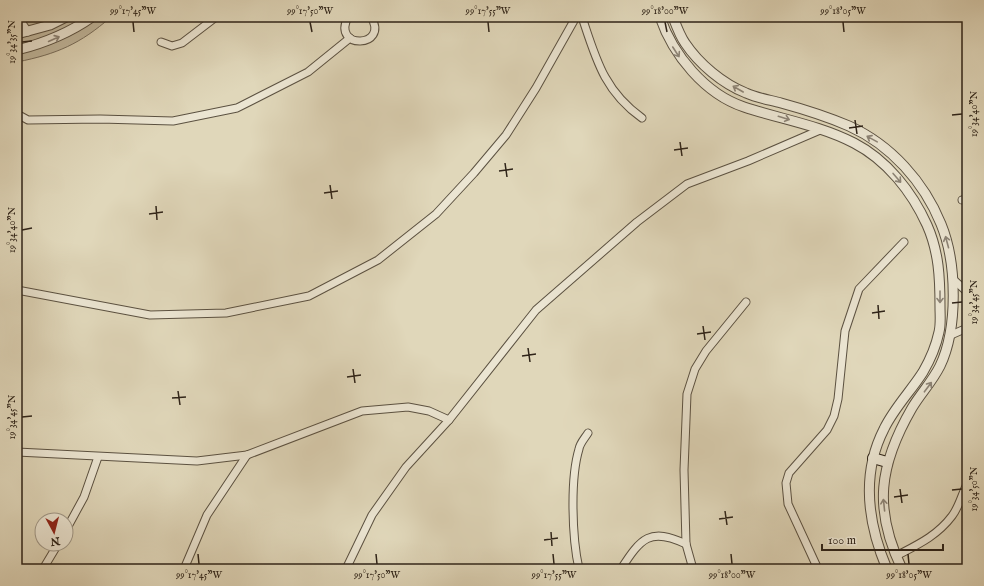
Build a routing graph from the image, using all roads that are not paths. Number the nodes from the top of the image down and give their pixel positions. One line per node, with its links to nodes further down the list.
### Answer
1 (18, 17): 11 (street)
2 (66, 17): 11 (street)
3 (92, 17): 15 (street, one-way to 3)
4 (216, 17): 14 (street)
5 (348, 17): 13 (street)
6 (372, 17): 13 (street)
7 (576, 17): 21 (street)
8 (582, 17): 17 (street)
9 (660, 17): 18 (street, one-way to 18)
10 (673, 17): 20 (street, one-way to 10)
11 (28, 32): 12 (street)
12 (17, 34)
13 (350, 38): 16 (street)
14 (161, 42)
15 (17, 50)
16 (17, 114)
17 (642, 118)
18 (820, 130): 26 (street); 31 (street, one-way to 31)
19 (904, 242): 44 (street)
20 (953, 279): 22 (street); 25 (street)
21 (17, 290)
22 (967, 292)
23 (746, 302): 35 (street)
24 (967, 328): 25 (street)
25 (951, 335): 32 (street, one-way to 25)
26 (449, 420): 29 (street); 40 (street)
27 (588, 433): 41 (street)
28 (17, 452): 30 (street)
29 (247, 455): 30 (street); 39 (street)
30 (98, 456): 34 (street)
31 (873, 458): 32 (main road); 45 (street)
32 (887, 462): 37 (street, one-way to 32)
33 (967, 484): 37 (street)
34 (74, 515)
35 (686, 544): 42 (street); 43 (street)
36 (53, 552): 38 (street)
37 (896, 556): 46 (street)
38 (43, 569)
39 (184, 569)
40 (346, 569)
41 (579, 569)
42 (621, 569)
43 (693, 569)
44 (818, 569)
45 (887, 569)
46 (902, 569)

